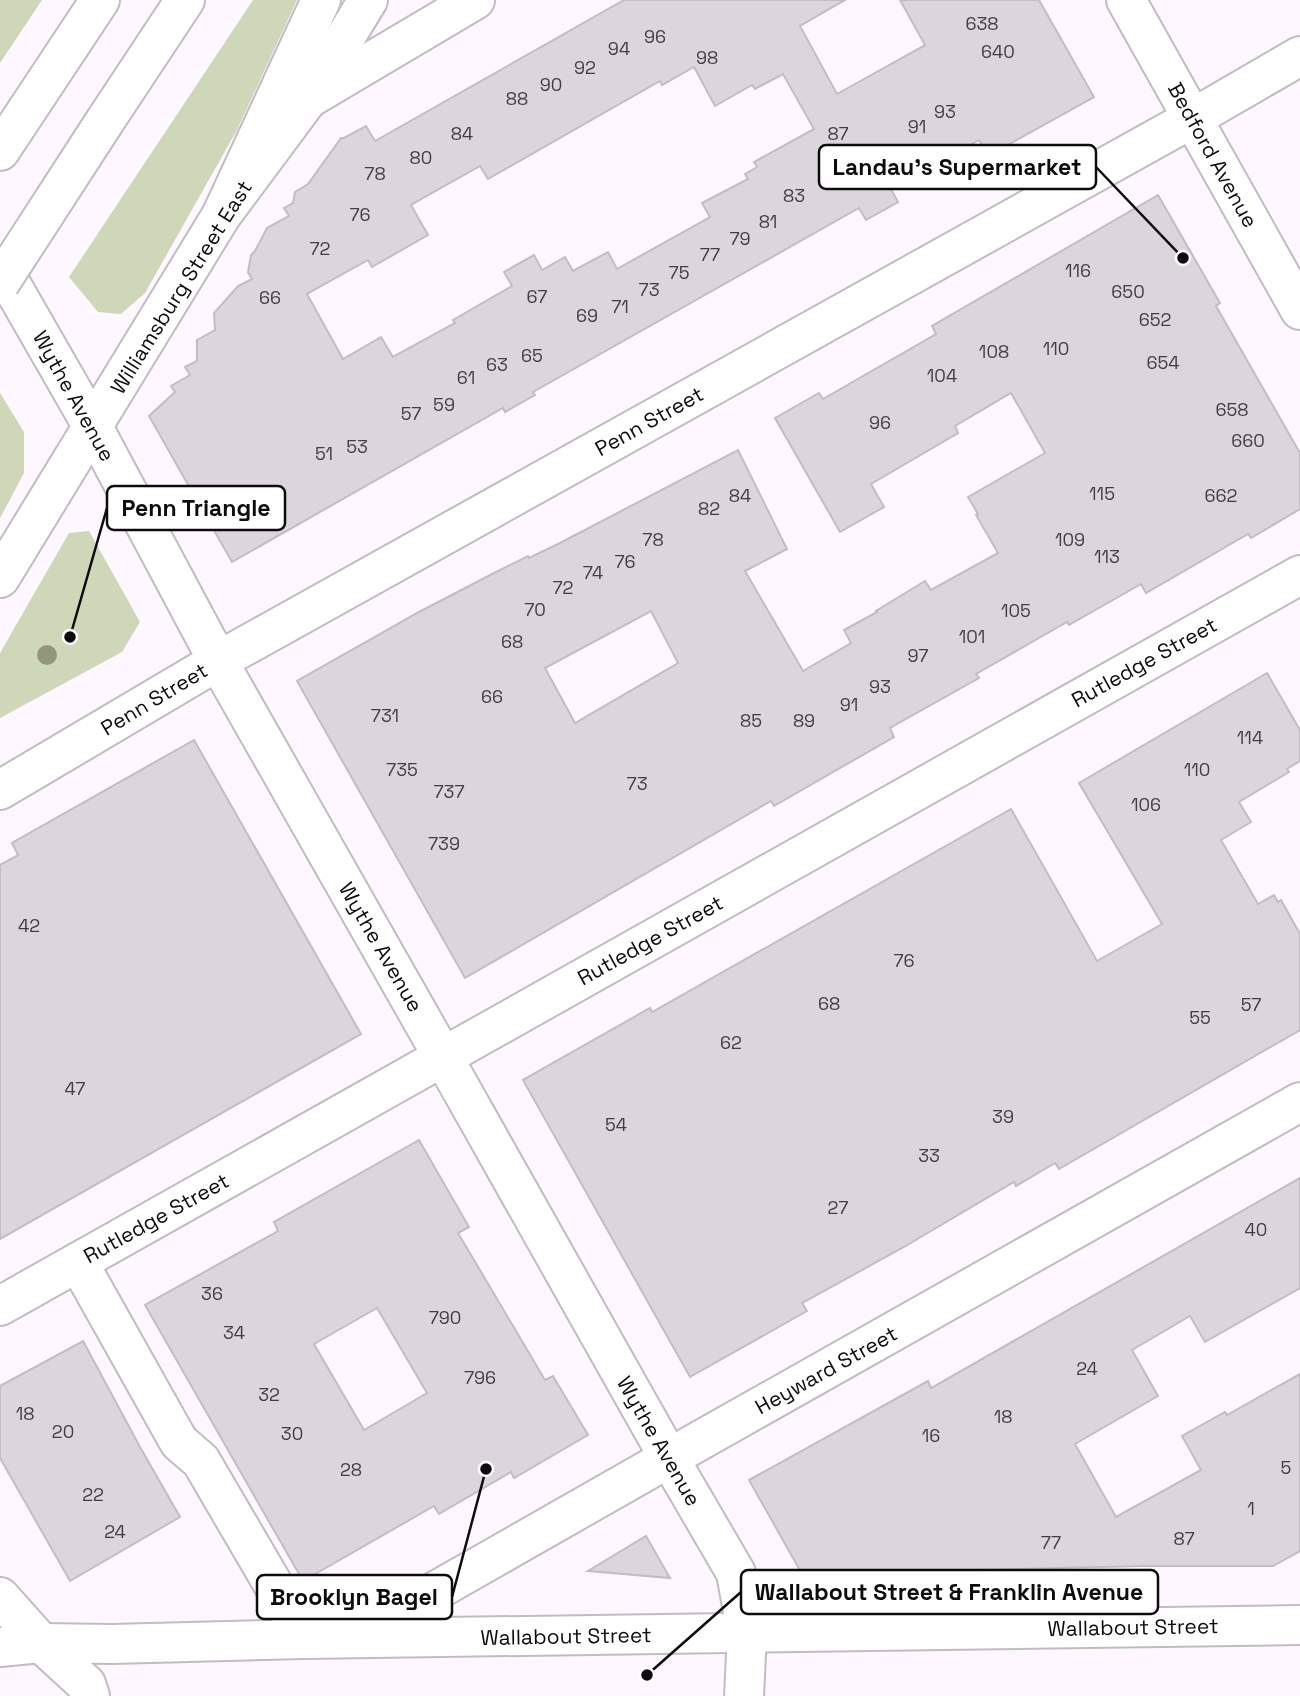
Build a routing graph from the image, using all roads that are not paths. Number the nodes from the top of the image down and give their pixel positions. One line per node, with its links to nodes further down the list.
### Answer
1 (100, 0): 10 (main road)
2 (186, 0): 13 (main road, bridge)
3 (321, 0): 11 (main road)
4 (368, 0): 8 (main road, Williamsburg Street East)
5 (475, 0): 8 (main road)
6 (1126, 0): 9 (main road, Bedford Avenue)
7 (1300, 57): 9 (main road, Penn Street)
8 (308, 99): 11 (main road, Williamsburg Street East)
9 (1193, 118): 14 (main road, Bedford Avenue); 18 (main road, Penn Street)
10 (0, 151)
11 (221, 216): 15 (main road, Williamsburg Street East)
12 (0, 265): 15 (main road, Wythe Avenue)
13 (0, 283)
14 (1300, 310)
15 (93, 427): 17 (main road, Williamsburg Street East); 18 (main road, Wythe Avenue)
16 (1300, 575): 20 (main road, Rutledge Street)
17 (0, 578)
18 (218, 661): 19 (main road, Penn Street); 20 (main road, Wythe Avenue)
19 (0, 790)
20 (443, 1057): 22 (main road, Rutledge Street); 24 (main road, Wythe Avenue)
21 (1300, 1102): 24 (main road, Heyward Street)
22 (78, 1262): 23 (main road, Rutledge Street); 28 (main road)
23 (0, 1306)
24 (669, 1458): 27 (main road, Wythe Avenue); 29 (main road, Heyward Street)
25 (0, 1597): 30 (main road)
26 (1300, 1625): 27 (main road, Wallabout Street)
27 (747, 1633): 29 (main road, Wallabout Street); 33 (main road, Wythe Avenue)
28 (305, 1639): 29 (main road, Wallabout Street); 30 (main road, Wallabout Street)
29 (353, 1639)
30 (41, 1643): 31 (main road, Wallabout Street); 32 (main road)
31 (0, 1647)
32 (90, 1696)
33 (744, 1696)

